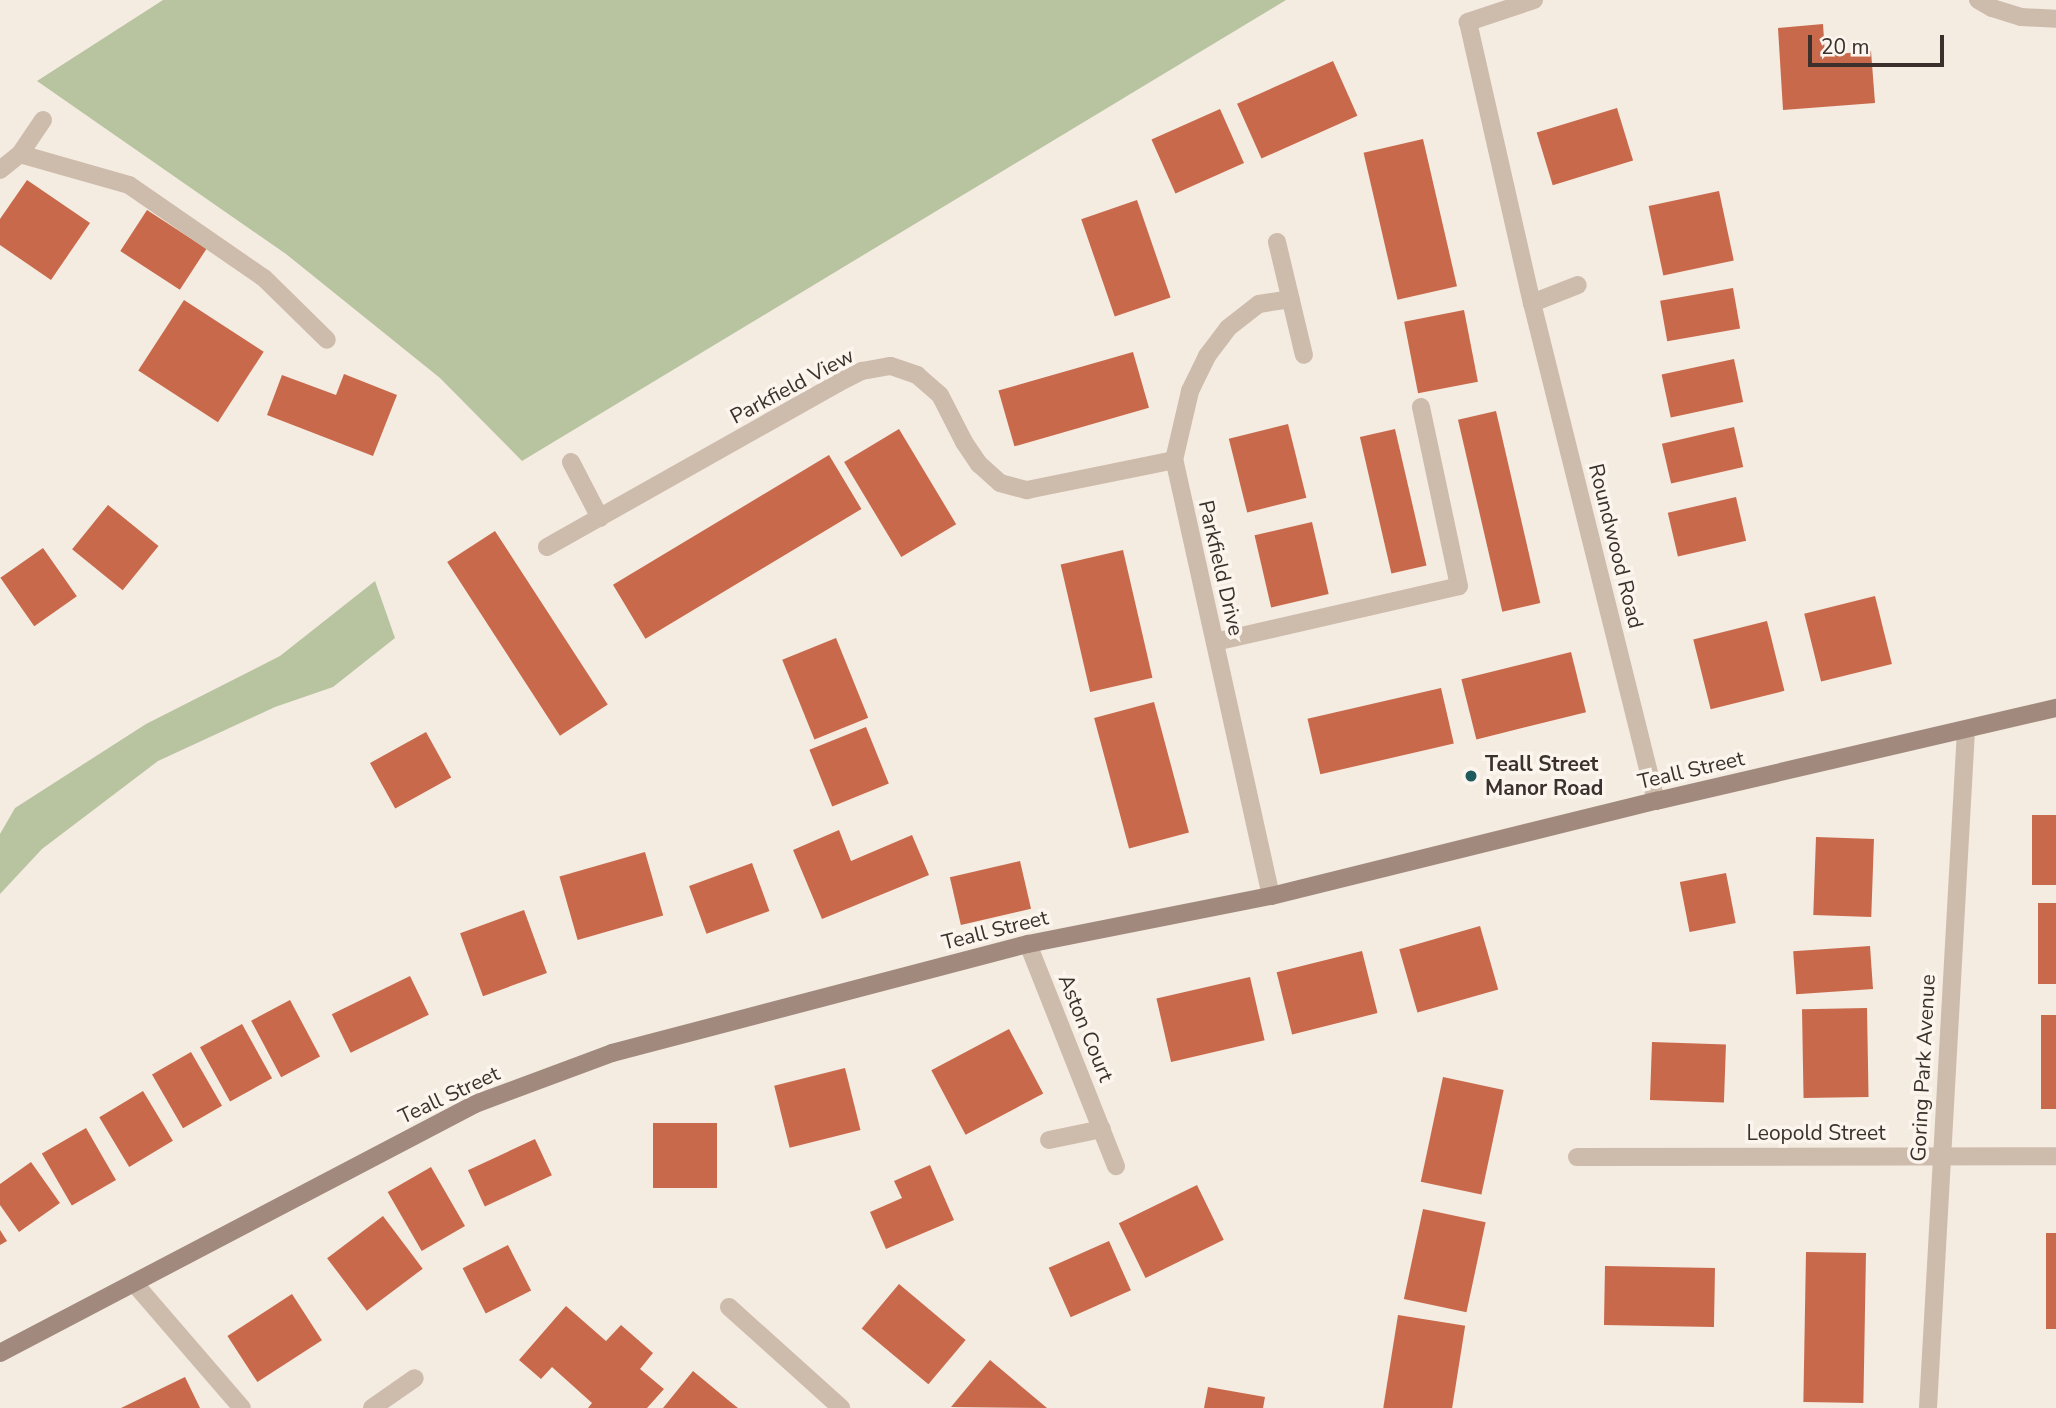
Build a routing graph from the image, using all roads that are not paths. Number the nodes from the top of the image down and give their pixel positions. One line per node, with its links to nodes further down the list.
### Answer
1 (1535, 0): 10 (street, Roundwood Road)
2 (1978, 0): 3 (street)
3 (2056, 19)
4 (43, 120): 5 (street)
5 (20, 154): 6 (street); 11 (street)
6 (0, 170)
7 (1277, 242): 9 (street)
8 (1578, 285): 10 (street)
9 (1291, 299): 12 (street); 14 (street, Parkfield Drive)
10 (1532, 303): 21 (street, Roundwood Road)
11 (327, 340)
12 (1304, 355)
13 (1422, 407): 18 (street)
14 (1174, 460): 16 (street, Parkfield View); 18 (street, Parkfield Drive)
15 (571, 462): 16 (street)
16 (600, 518): 17 (street, Parkfield View)
17 (547, 547)
18 (1215, 642): 22 (street, Parkfield Drive)
19 (2056, 708): 20 (street, Teall Street)
20 (1966, 730): 21 (street, Teall Street); 26 (street, Goring Park Avenue)
21 (1656, 801): 22 (street, Teall Street)
22 (1271, 896): 23 (street, Teall Street)
23 (1028, 944): 24 (street, Aston Court); 30 (street, Teall Street)
24 (1102, 1129): 25 (street); 29 (street, Aston Court)
25 (1049, 1140)
26 (1941, 1155): 27 (street, Leopold Street); 28 (street, Leopold Street); 37 (street, Goring Park Avenue)
27 (2056, 1156)
28 (1577, 1157)
29 (1116, 1166)
30 (134, 1283): 32 (street, Teall Street); 34 (street)
31 (729, 1307): 36 (street)
32 (0, 1353)
33 (415, 1378): 35 (street)
34 (242, 1408)
35 (372, 1408)
36 (841, 1408)
37 (1928, 1408)

